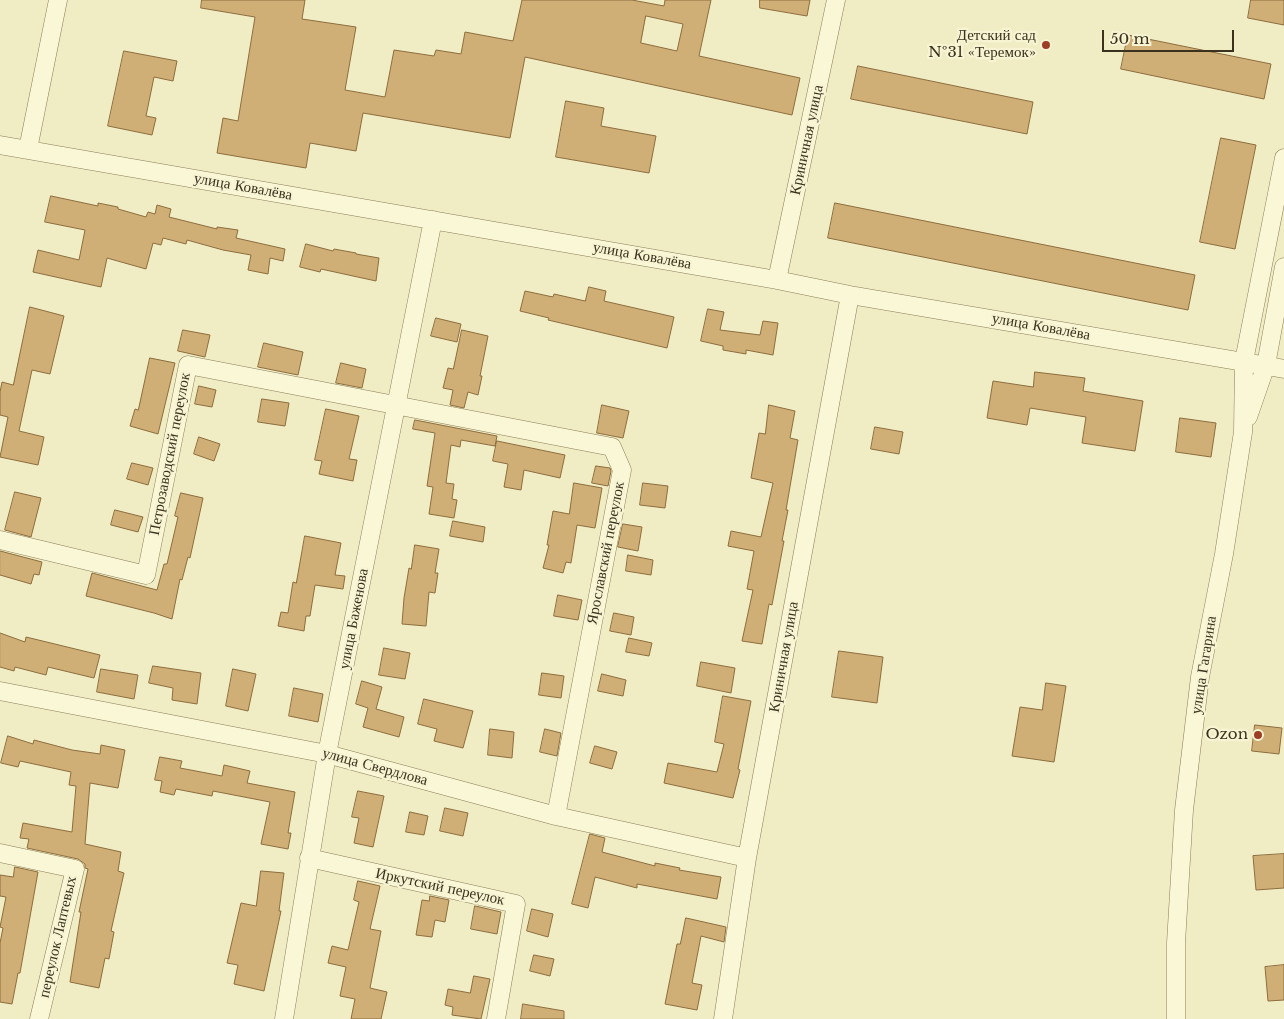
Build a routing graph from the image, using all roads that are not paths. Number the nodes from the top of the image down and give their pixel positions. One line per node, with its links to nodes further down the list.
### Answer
1 (58, 0): 3 (street)
2 (836, 0): 8 (street, Криничная улица)
3 (28, 149): 4 (street, улица Ковалёва); 6 (street, улица Ковалёва)
4 (1, 150)
5 (1284, 158): 10 (street, улица Гагарина)
6 (433, 220): 8 (street, улица Ковалёва); 13 (street, улица Баженова)
7 (1284, 267): 11 (street, улица Гагарина)
8 (778, 280): 9 (street, улица Ковалёва)
9 (850, 295): 10 (street, улица Ковалёва); 21 (street, Криничная улица)
10 (1244, 361): 11 (street, улица Ковалёва); 14 (street, улица Гагарина)
11 (1266, 365): 12 (street, улица Ковалёва); 14 (street, улица Гагарина)
12 (1284, 369)
13 (397, 405): 15 (street, Петрозаводский переулок); 17 (street, улица Баженова); 18 (street, Ярославский переулок)
14 (1242, 432): 26 (street, улица Гагарина)
15 (0, 540)
16 (0, 691): 17 (street, улица Свердлова)
17 (327, 754): 18 (street, улица Свердлова); 20 (street, улица Баженова)
18 (556, 816): 21 (street, улица Свердлова)
19 (0, 853): 22 (street, переулок Лаптевых)
20 (309, 858): 23 (street, улица Баженова); 24 (street, Иркутский переулок)
21 (747, 858): 25 (street, Криничная улица)
22 (40, 1019)
23 (284, 1019)
24 (496, 1019)
25 (723, 1019)
26 (1176, 1019)

